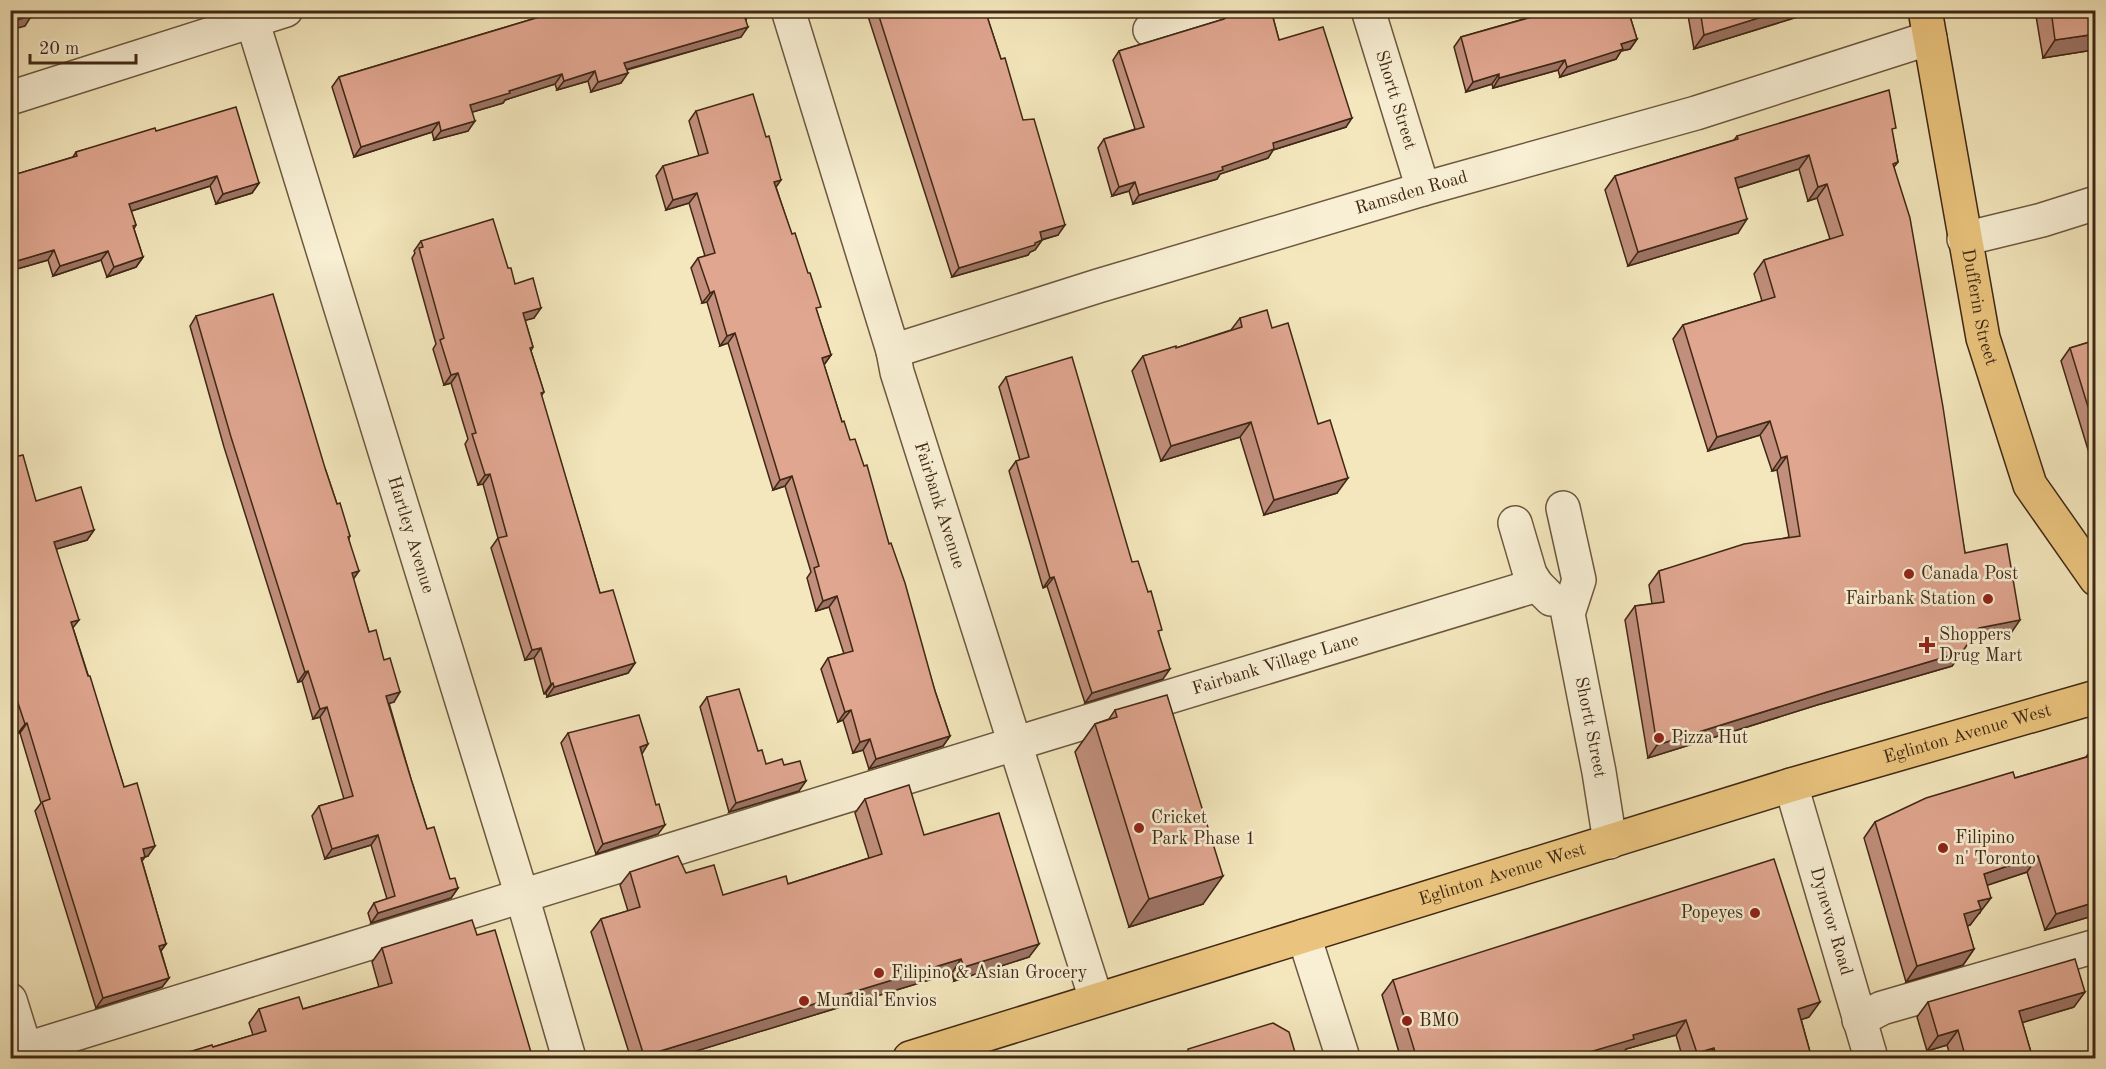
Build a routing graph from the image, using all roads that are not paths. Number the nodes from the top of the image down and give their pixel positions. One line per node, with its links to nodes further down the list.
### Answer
1 (286, 10): 5 (street)
2 (788, 10): 12 (street, Fairbank Avenue)
3 (1212, 10): 7 (street)
4 (1368, 10): 9 (street, Shortt Street)
5 (251, 16): 8 (street); 22 (street, Hartley Avenue)
6 (1928, 24): 9 (street, Ramsden Road); 11 (main road, Dufferin Street)
7 (1150, 30)
8 (10, 98)
9 (1424, 189): 12 (street, Ramsden Road)
10 (2096, 203): 11 (street)
11 (1964, 239): 15 (main road, Dufferin Street)
12 (893, 351): 19 (street, Fairbank Avenue)
13 (1563, 508): 17 (street)
14 (1515, 523): 16 (street)
15 (2096, 579)
16 (1537, 585): 17 (street); 19 (street, Fairbank Village Lane)
17 (1568, 614): 21 (street, Shortt Street)
18 (2096, 697): 20 (main road, Eglinton Avenue West)
19 (1014, 744): 22 (street, Fairbank Village Lane); 25 (street, Fairbank Avenue)
20 (1791, 785): 21 (main road, Eglinton Avenue West); 27 (street, Dynevor Road)
21 (1610, 842): 23 (main road, Eglinton Avenue West)
22 (522, 896): 28 (street, Fairbank Village Lane); 29 (street, Hartley Avenue)
23 (1304, 936): 25 (main road, Eglinton Avenue West); 31 (street)
24 (2096, 946): 27 (street)
25 (1096, 999): 30 (main road, Eglinton Avenue West)
26 (10, 1000): 28 (street)
27 (1859, 1020): 32 (street, Dynevor Road)
28 (21, 1054)
29 (569, 1059)
30 (910, 1059)
31 (1343, 1059)
32 (1871, 1059)

